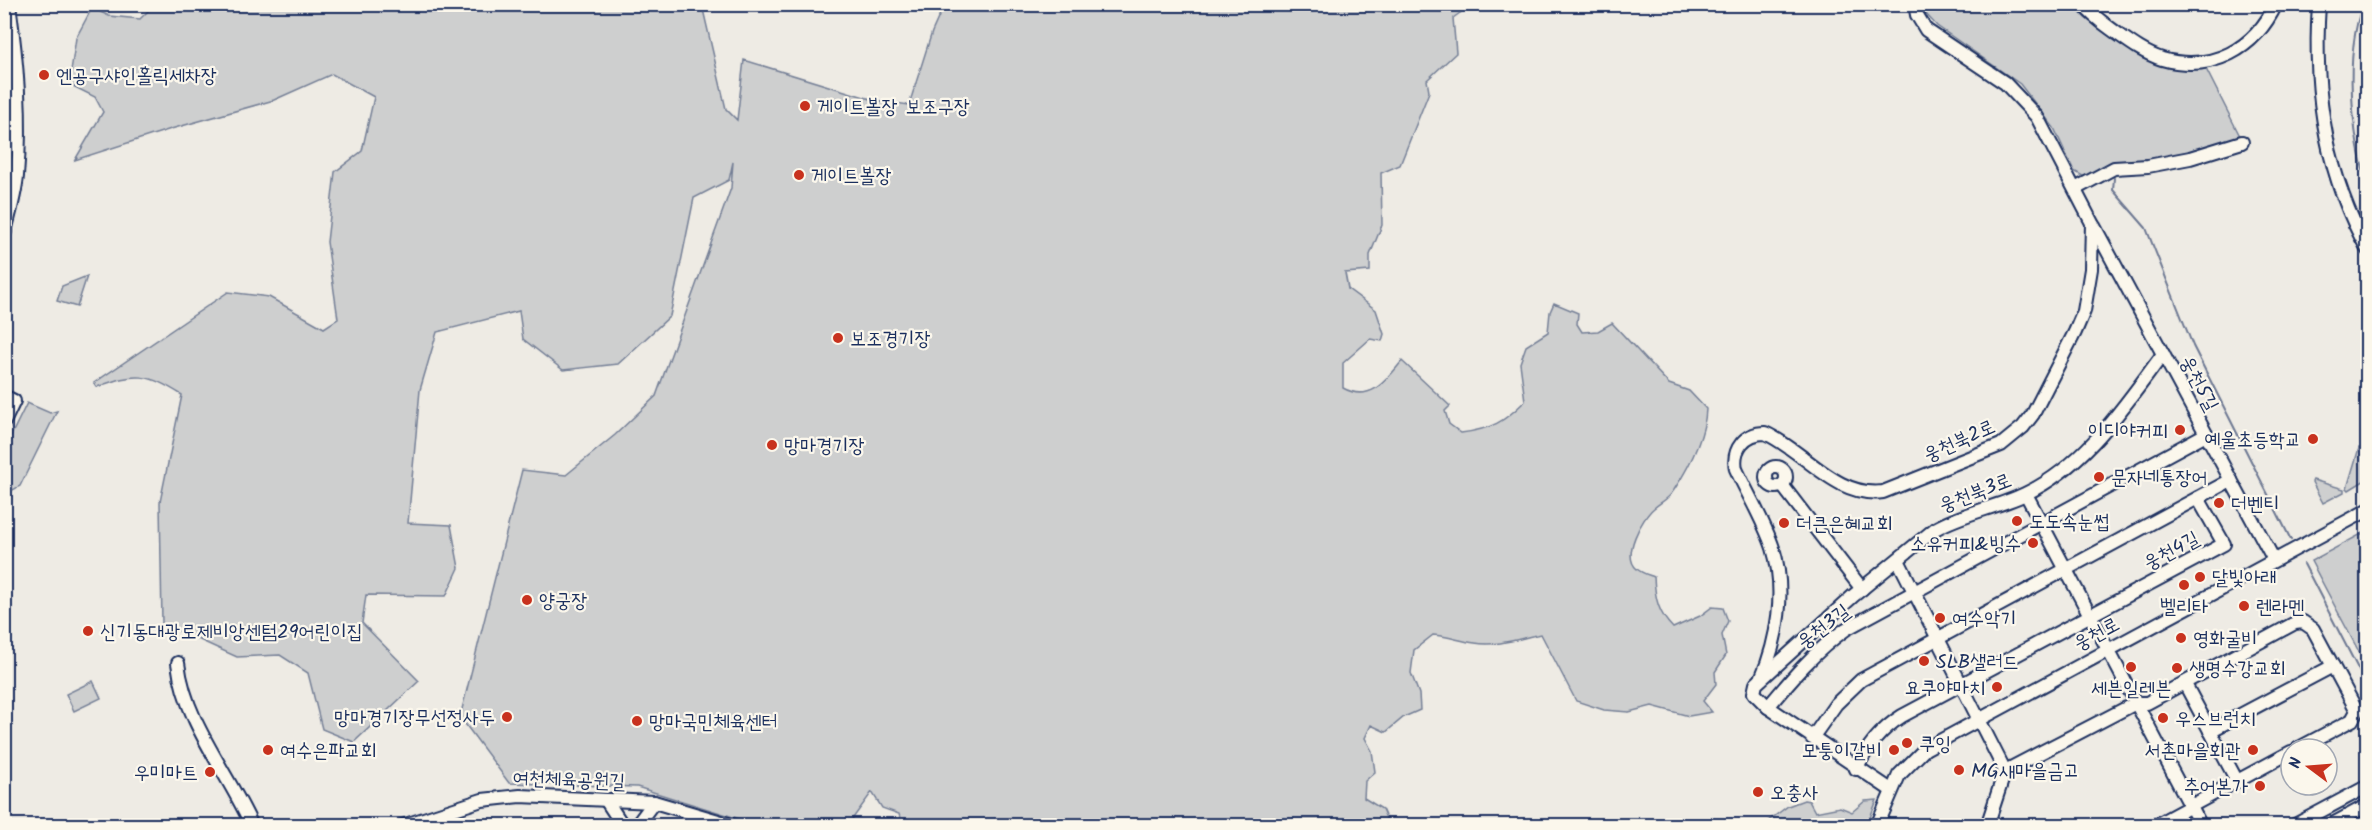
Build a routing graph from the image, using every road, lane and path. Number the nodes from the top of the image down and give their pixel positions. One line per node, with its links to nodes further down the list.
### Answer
1 (9, 4): 9 (street)
2 (1915, 4): 7 (street, 웅천북2로)
3 (2083, 4): 4 (street)
4 (2276, 4)
5 (2319, 4): 10 (street)
6 (2242, 142): 7 (street)
7 (2075, 189): 8 (street, 웅천북2로)
8 (2092, 223): 11 (street, 웅천5길); 27 (street, 웅천북2로)
9 (4, 235)
10 (2367, 250)
11 (2163, 354): 14 (street, 웅천5길); 17 (street, 웅천북3로)
12 (4, 396): 13 (street)
13 (4, 422)
14 (2206, 434): 15 (street, 웅천5길); 20 (street)
15 (2231, 480): 18 (street, 웅천4길); 22 (street, 웅천5길)
16 (1782, 485): 24 (street)
17 (2026, 494): 20 (street); 21 (street, 웅천북3로)
18 (2198, 498): 23 (street, 웅천4길); 26 (street, 웅천4길)
19 (2367, 510): 22 (street, 웅천로)
20 (2041, 523): 23 (street); 25 (street, 웅천3길)
21 (1898, 560): 24 (street, 웅천북3로); 25 (street)
22 (2274, 560): 29 (street, 웅천로)
23 (2065, 569): 26 (street); 28 (street)
24 (1862, 589): 30 (street, 웅천북3로)
25 (1914, 592): 28 (street); 37 (street, 웅천3길)
26 (2090, 616): 29 (street); 34 (street)
27 (1774, 636): 30 (street); 33 (street, 웅천북2로)
28 (1937, 638): 34 (street); 41 (street)
29 (2108, 649): 36 (street); 38 (street, 웅천로)
30 (1793, 650): 33 (street, 웅천북3로)
31 (178, 663): 52 (street)
32 (2333, 666): 35 (street); 39 (street); 40 (street)
33 (1761, 679): 37 (street)
34 (1960, 684): 38 (street); 43 (street)
35 (2185, 684): 36 (street); 39 (street)
36 (2136, 704): 44 (street); 51 (street)
37 (1768, 707): 41 (street)
38 (1977, 719): 44 (street); 47 (street, 웅천로)
39 (2210, 731): 45 (street)
40 (2318, 737)
41 (1812, 738): 43 (street)
42 (2279, 758): 45 (street)
43 (1856, 769): 47 (street)
44 (2005, 771): 58 (street)
45 (2237, 781): 51 (street)
46 (2367, 786): 61 (street)
47 (1891, 790): 57 (street, 웅천로)
48 (606, 800): 49 (street, 여천체육공원길); 53 (street, 여천체육공원길); 54 (street)
49 (654, 802): 55 (street); 56 (street, 여천체육공원길)
50 (2367, 805): 62 (street)
51 (2190, 806): 59 (street); 60 (street)
52 (252, 825)
53 (402, 825)
54 (622, 825)
55 (636, 825)
56 (735, 825)
57 (1877, 825)
58 (1987, 825)
59 (2154, 825)
60 (2201, 825)
61 (2293, 825)
62 (2329, 825)

